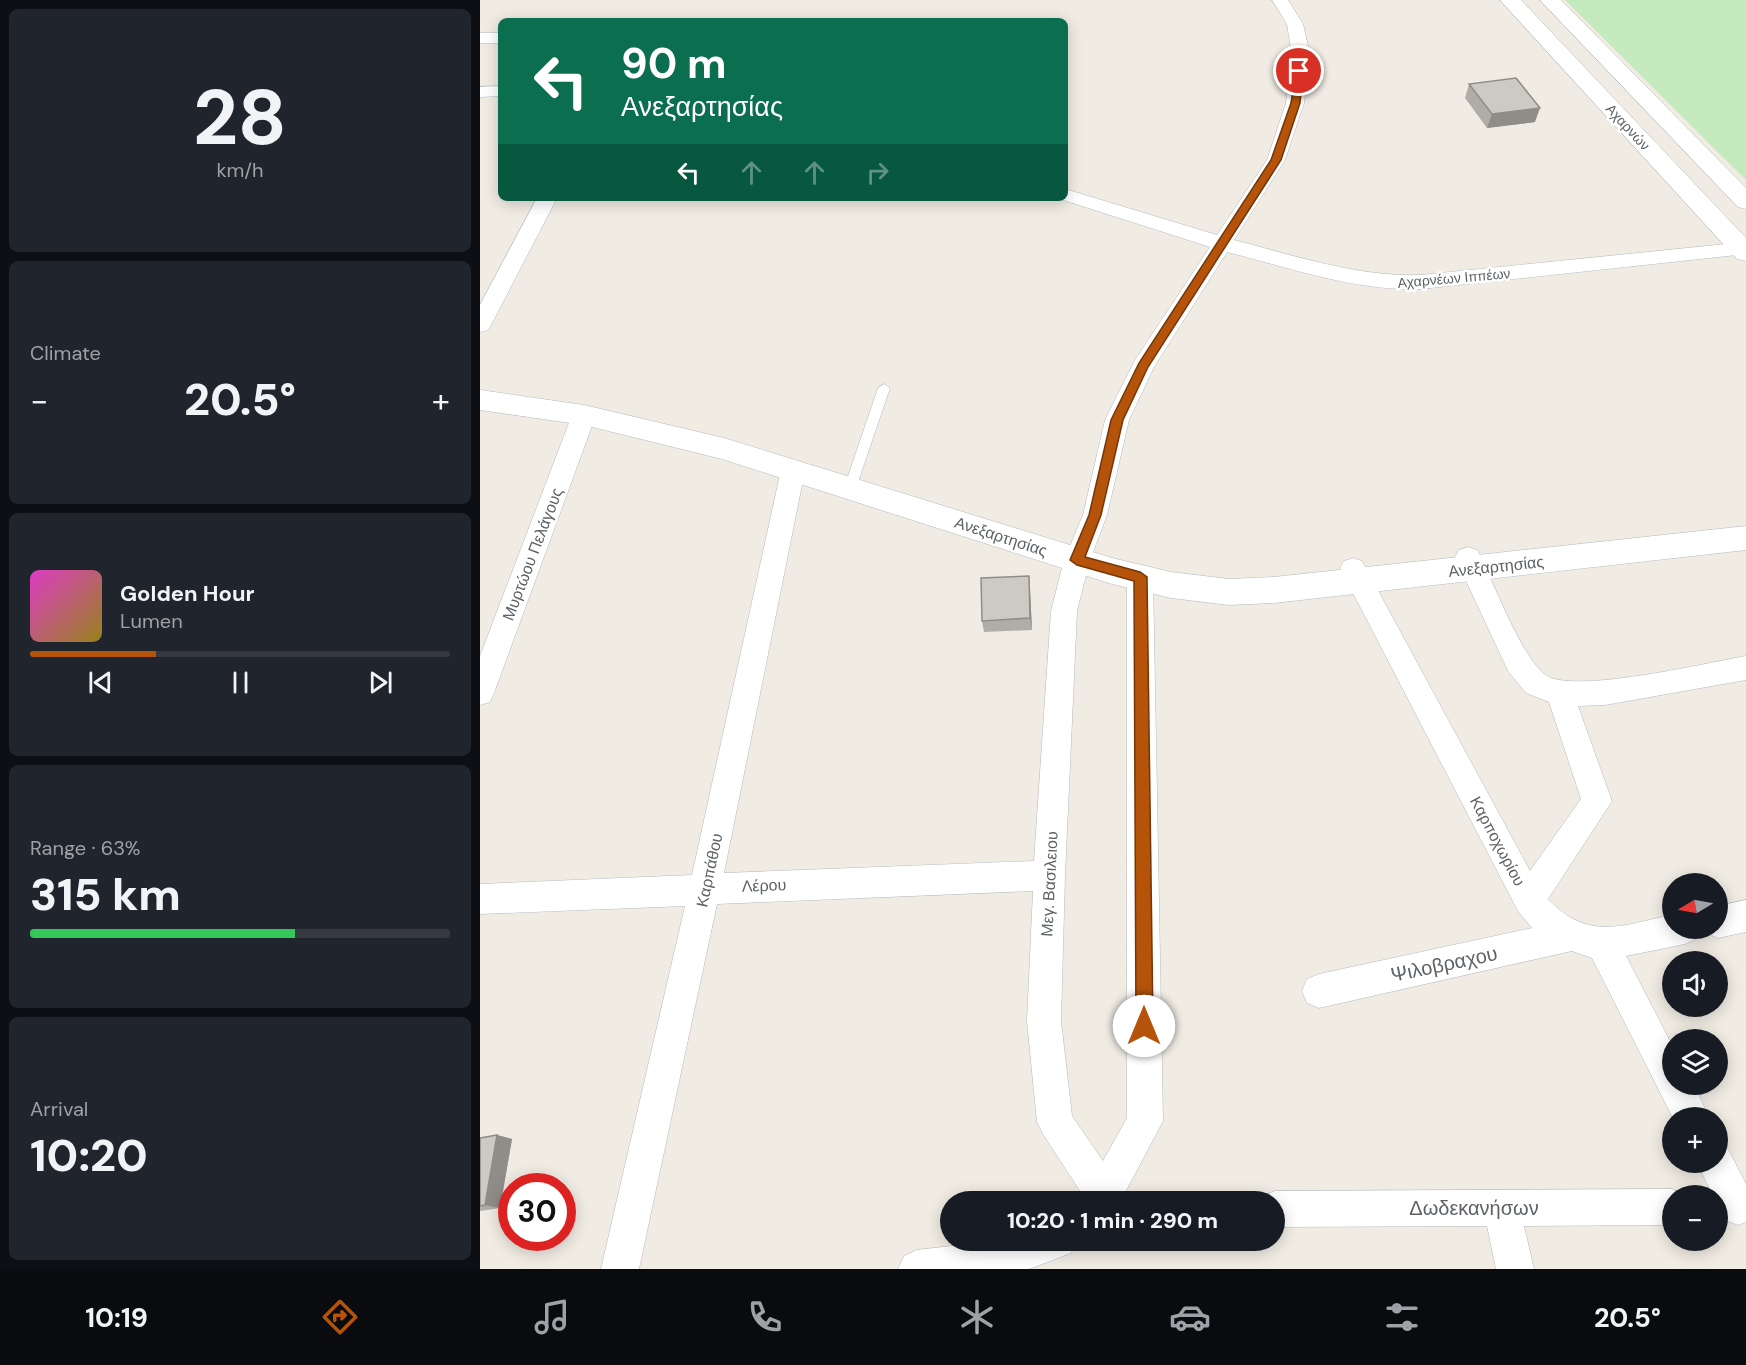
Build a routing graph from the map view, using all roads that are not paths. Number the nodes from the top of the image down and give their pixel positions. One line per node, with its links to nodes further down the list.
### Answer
1 (1280, 0): 11 (street, Μεγ. Βασιλειου)
2 (1510, 0): 12 (street, Αχαρνών)
3 (1550, 0): 10 (street, Αχαρνών)
4 (480, 38): 5 (street)
5 (498, 38)
6 (498, 91): 7 (street)
7 (480, 92)
8 (1068, 196): 11 (street, Αχαρνέων Ιππέων)
9 (545, 201): 13 (street)
10 (1746, 202)
11 (1223, 244): 12 (street, Αχαρνέων Ιππέων); 20 (street, Μεγ. Βασιλειου)
12 (1745, 250)
13 (480, 325)
14 (884, 388): 18 (lane)
15 (480, 400): 16 (street, Ανεξαρτησίας)
16 (584, 415): 17 (street, Ανεξαρτησίας); 25 (street, Μυρτώου Πελάγους)
17 (793, 470): 18 (street, Ανεξαρτησίας); 28 (street, Καρπάθου)
18 (850, 488): 20 (street, Ανεξαρτησίας)
19 (1744, 542): 21 (street, Ανεξαρτησίας)
20 (1077, 560): 23 (street, Ανεξαρτησίας); 27 (street, Μεγ. Βασιλειου)
21 (1471, 562): 22 (street, Ανεξαρτησίας); 26 (street)
22 (1357, 574): 23 (street, Ανεξαρτησίας); 30 (street, Καρποχωρίου)
23 (1140, 577): 40 (street)
24 (1746, 668): 26 (street)
25 (480, 693)
26 (1560, 694): 30 (street)
27 (1049, 875): 28 (street, Λέρου); 39 (street, Μεγ. Βασιλειου)
28 (705, 888): 29 (street, Λέρου); 46 (street, Καρπάθου)
29 (480, 899)
30 (1529, 900): 34 (street, Καρποχωρίου)
31 (1746, 916): 32 (street)
32 (1728, 920)
33 (1662, 933): 35 (street)
34 (1570, 936): 35 (street, Καρποχωρίου); 36 (street, Ψιλοβραχου)
35 (1603, 945): 37 (street)
36 (1319, 991)
37 (1662, 1060)
38 (1720, 1173): 42 (street)
39 (1103, 1191)
40 (1113, 1191)
41 (1662, 1207): 43 (street, Δωδεκανήσων)
42 (1734, 1207)
43 (1501, 1208): 44 (street, Δωδεκανήσων); 48 (street)
44 (1285, 1209)
45 (1028, 1251): 47 (street)
46 (620, 1269)
47 (917, 1269)
48 (1515, 1269)

